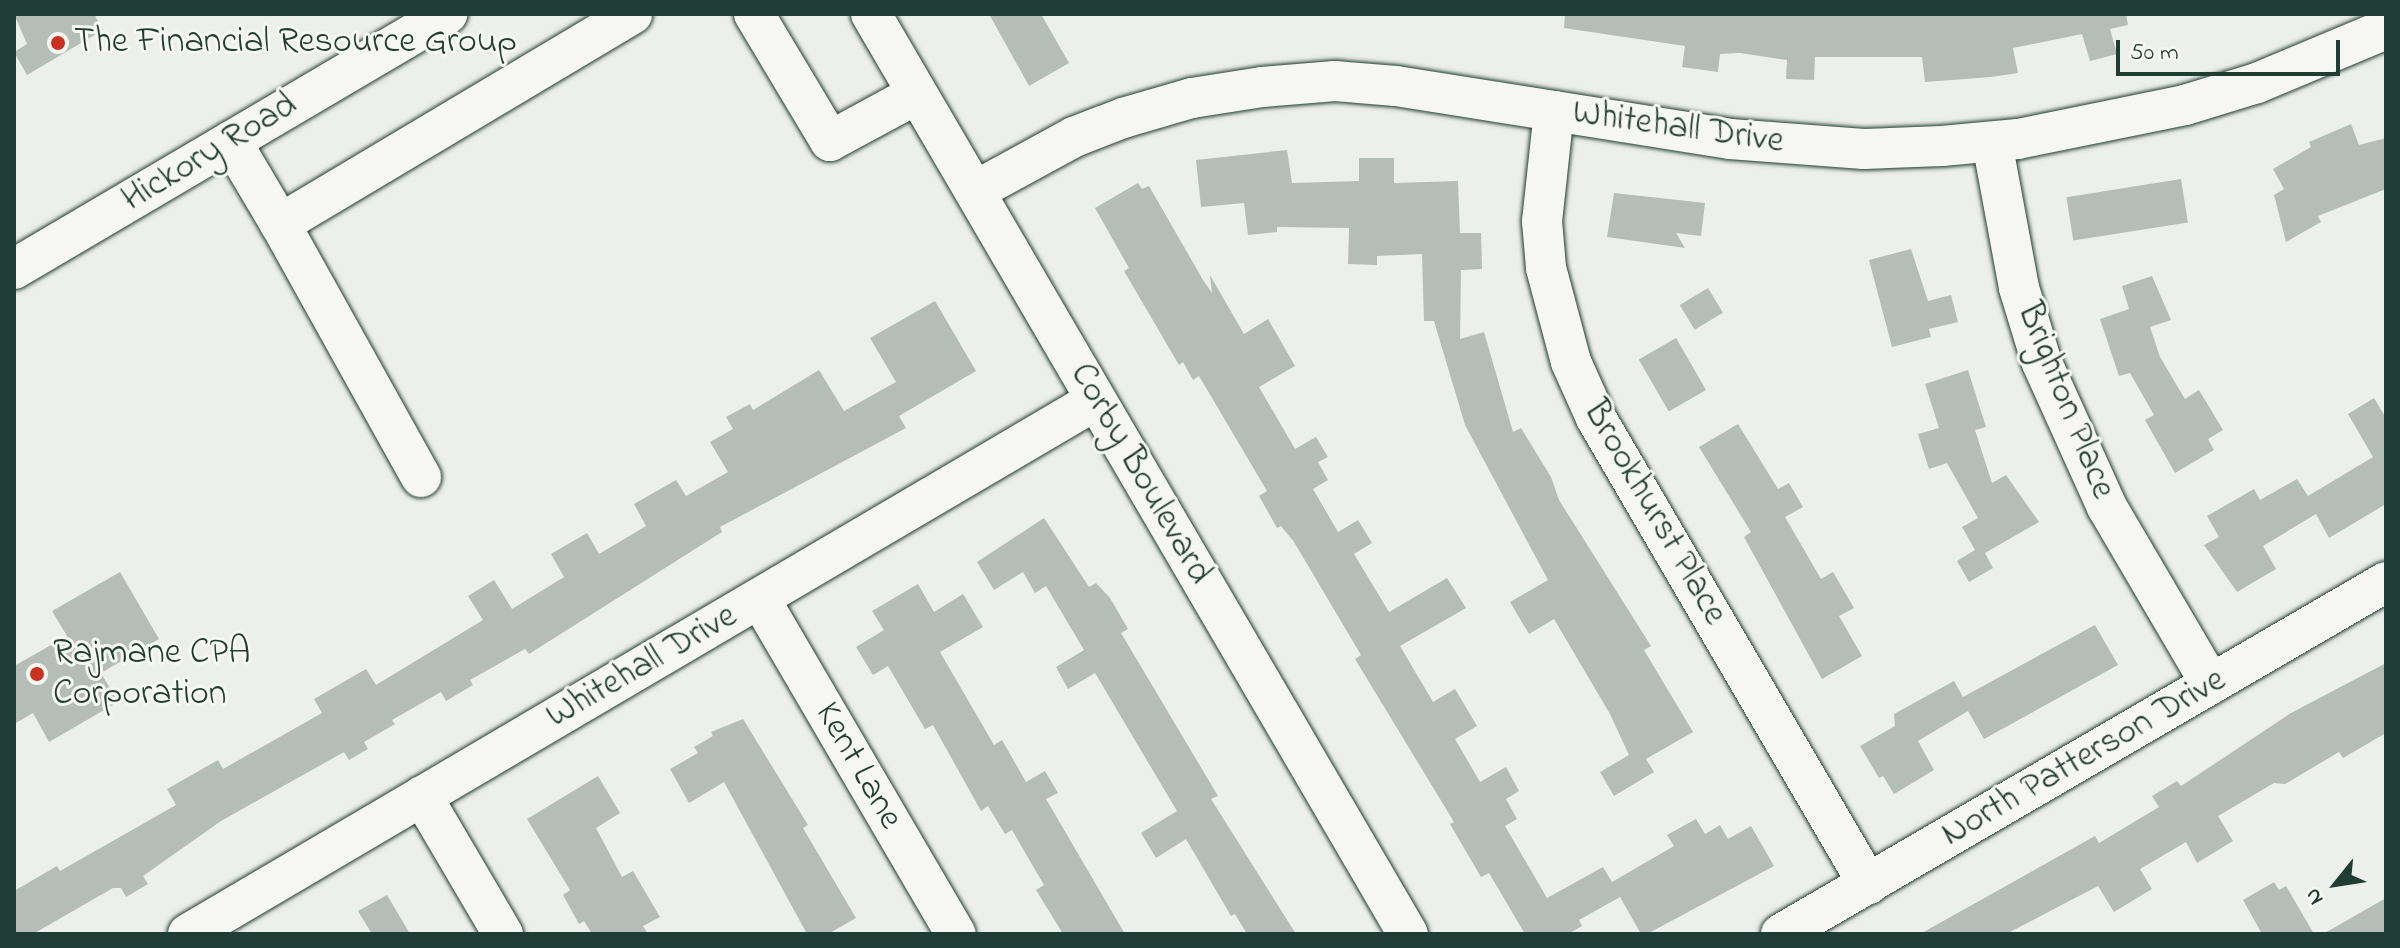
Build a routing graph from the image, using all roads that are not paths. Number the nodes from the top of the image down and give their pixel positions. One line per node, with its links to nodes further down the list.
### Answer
1 (447, 14): 8 (street, Hickory Road)
2 (632, 14): 11 (street)
3 (754, 14): 6 (street)
4 (871, 14): 6 (street, Corby Boulevard)
5 (2386, 29): 9 (street, Whitehall Drive)
6 (917, 94): 10 (street, Corby Boulevard)
7 (1554, 111): 9 (street, Whitehall Drive); 10 (street, Whitehall Drive); 19 (street, Brookhurst Place)
8 (231, 141): 11 (street); 12 (street, Hickory Road)
9 (1992, 142): 17 (street, Brighton Place)
10 (975, 191): 13 (street, Corby Boulevard)
11 (280, 224): 14 (street)
12 (14, 269)
13 (1096, 400): 16 (street, Whitehall Drive); 23 (street, Corby Boulevard)
14 (421, 477)
15 (2386, 582): 17 (street, North Patterson Drive)
16 (760, 599): 18 (street, Whitehall Drive); 22 (street, Kent Lane)
17 (2211, 684): 19 (street, North Patterson Drive)
18 (422, 796): 20 (street, Whitehall Drive); 21 (street)
19 (1868, 884): 24 (street, North Patterson Drive)
20 (188, 934)
21 (503, 934)
22 (956, 934)
23 (1408, 934)
24 (1781, 934)

